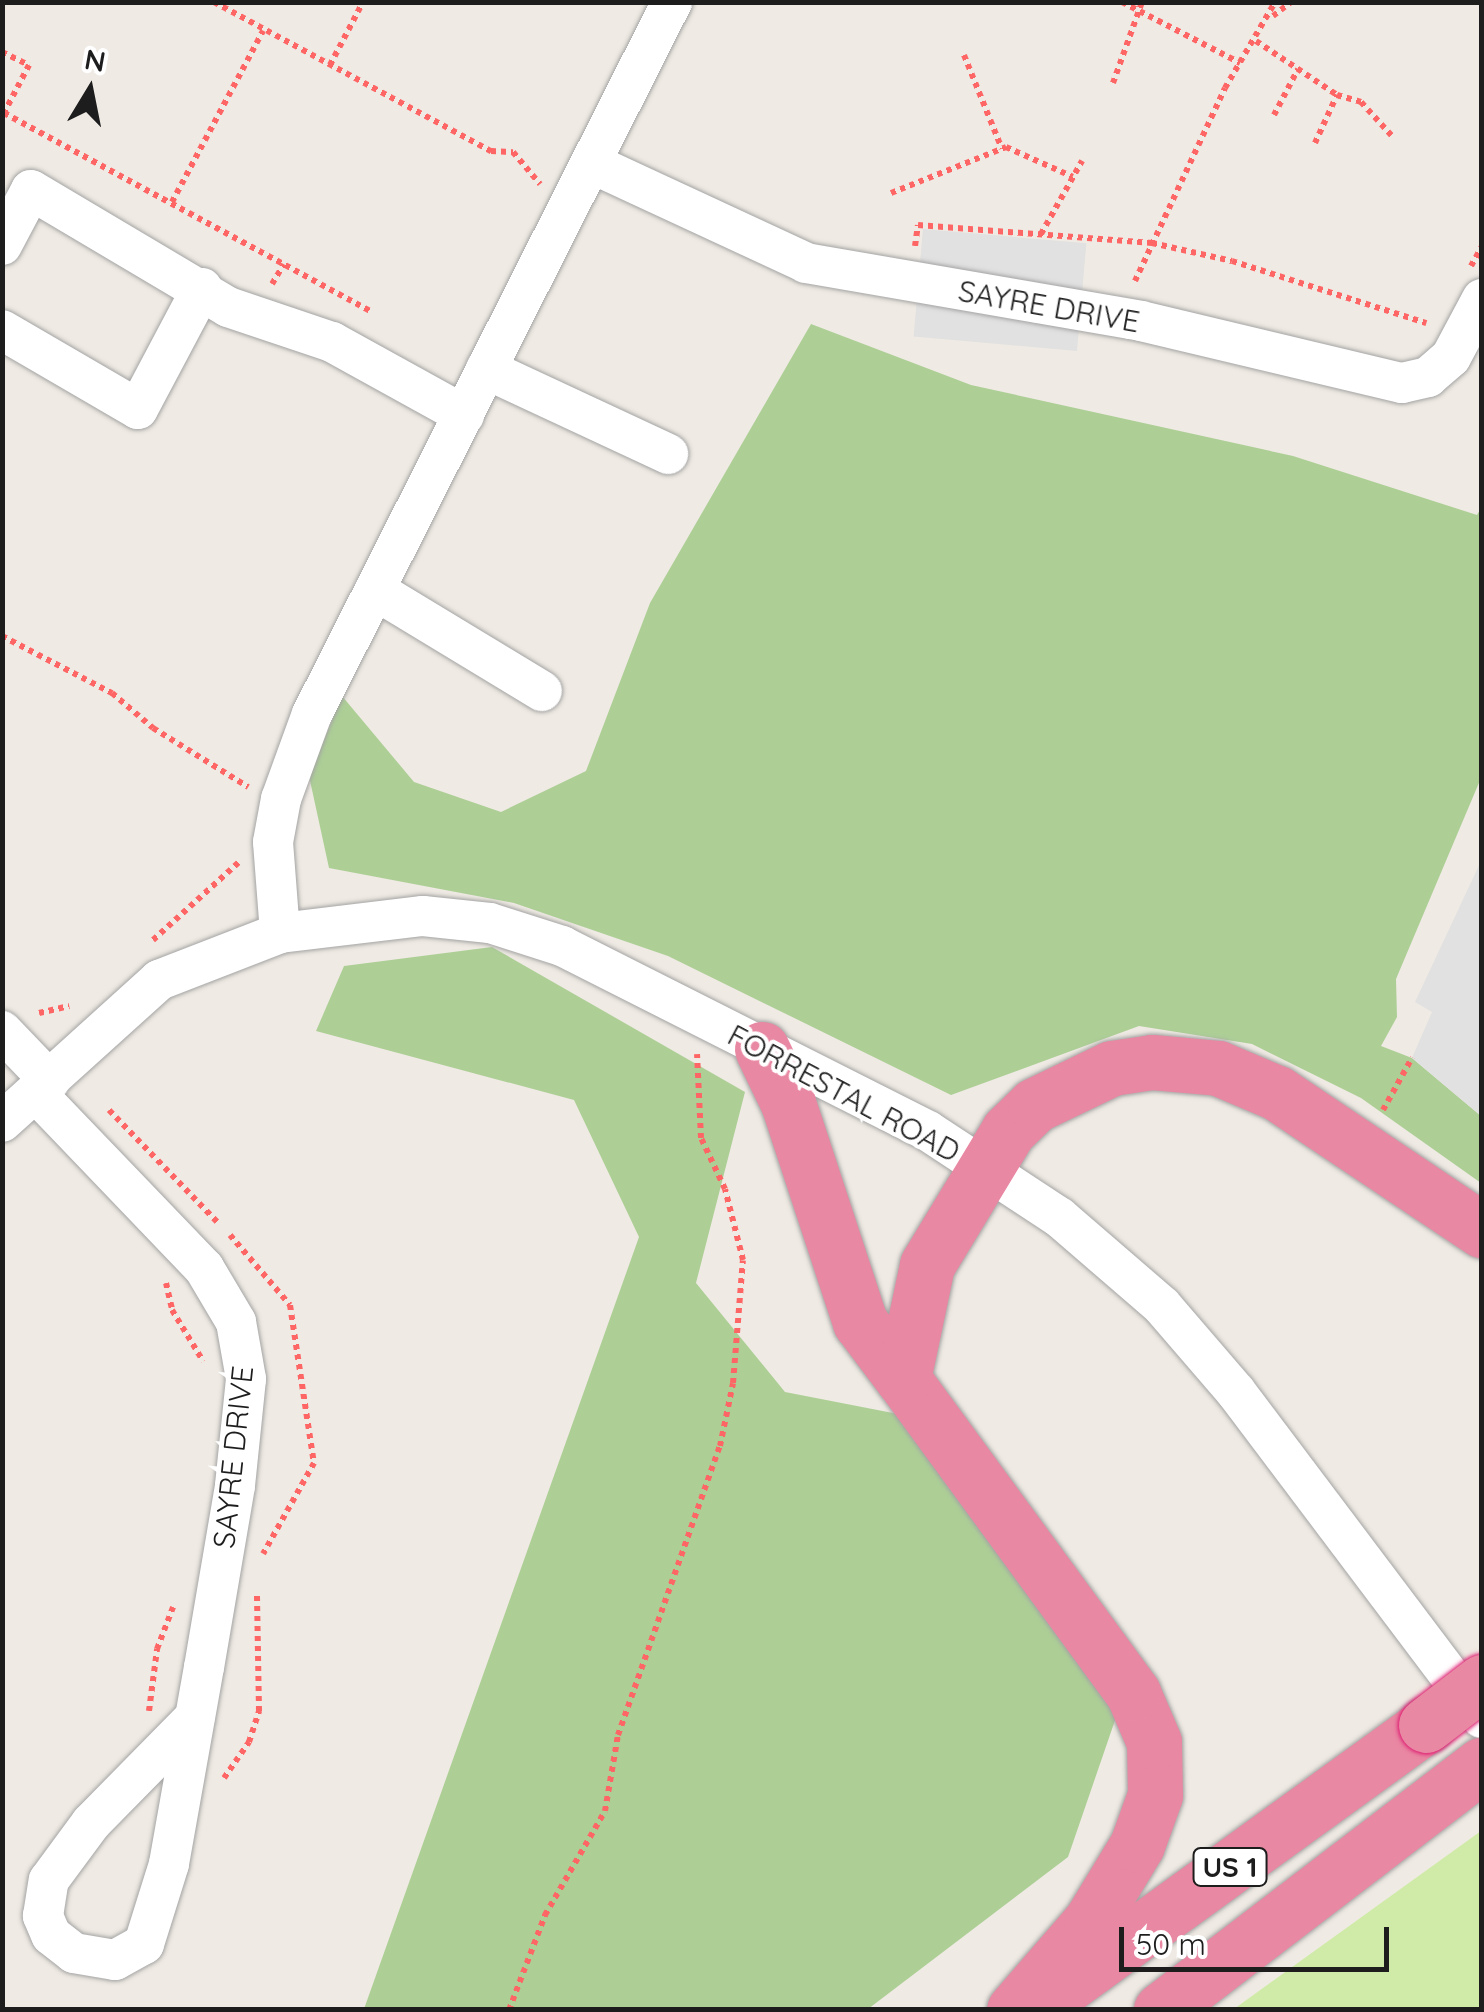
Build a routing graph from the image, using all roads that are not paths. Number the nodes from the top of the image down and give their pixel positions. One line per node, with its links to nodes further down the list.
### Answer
1 (667, 4): 2 (street)
2 (591, 163): 5 (street, SAYRE DRIVE); 7 (street)
3 (2, 245): 4 (street)
4 (202, 288): 6 (street); 8 (street)
5 (1473, 289)
6 (2, 330)
7 (486, 370): 8 (street); 9 (street)
8 (464, 415): 10 (street)
9 (668, 454)
10 (375, 590): 11 (street); 12 (street)
11 (542, 692)
12 (280, 933): 14 (street, FORRESTAL ROAD); 15 (street)
13 (2, 1032): 15 (street, SAYRE DRIVE)
14 (762, 1050): 17 (street, FORRESTAL ROAD); 19 (highway)
15 (43, 1087): 16 (street); 21 (street, SAYRE DRIVE)
16 (2, 1122)
17 (986, 1170): 18 (highway); 19 (highway); 22 (street, FORRESTAL ROAD)
18 (1482, 1230)
19 (903, 1379): 24 (highway)
20 (1482, 1682): 25 (highway, US 1, bridge)
21 (195, 1717): 21 (street, SAYRE DRIVE)
22 (1482, 1718)
23 (1476, 1770): 26 (highway, US 1)
24 (1014, 2010)
25 (1033, 2010)
26 (1161, 2010)

